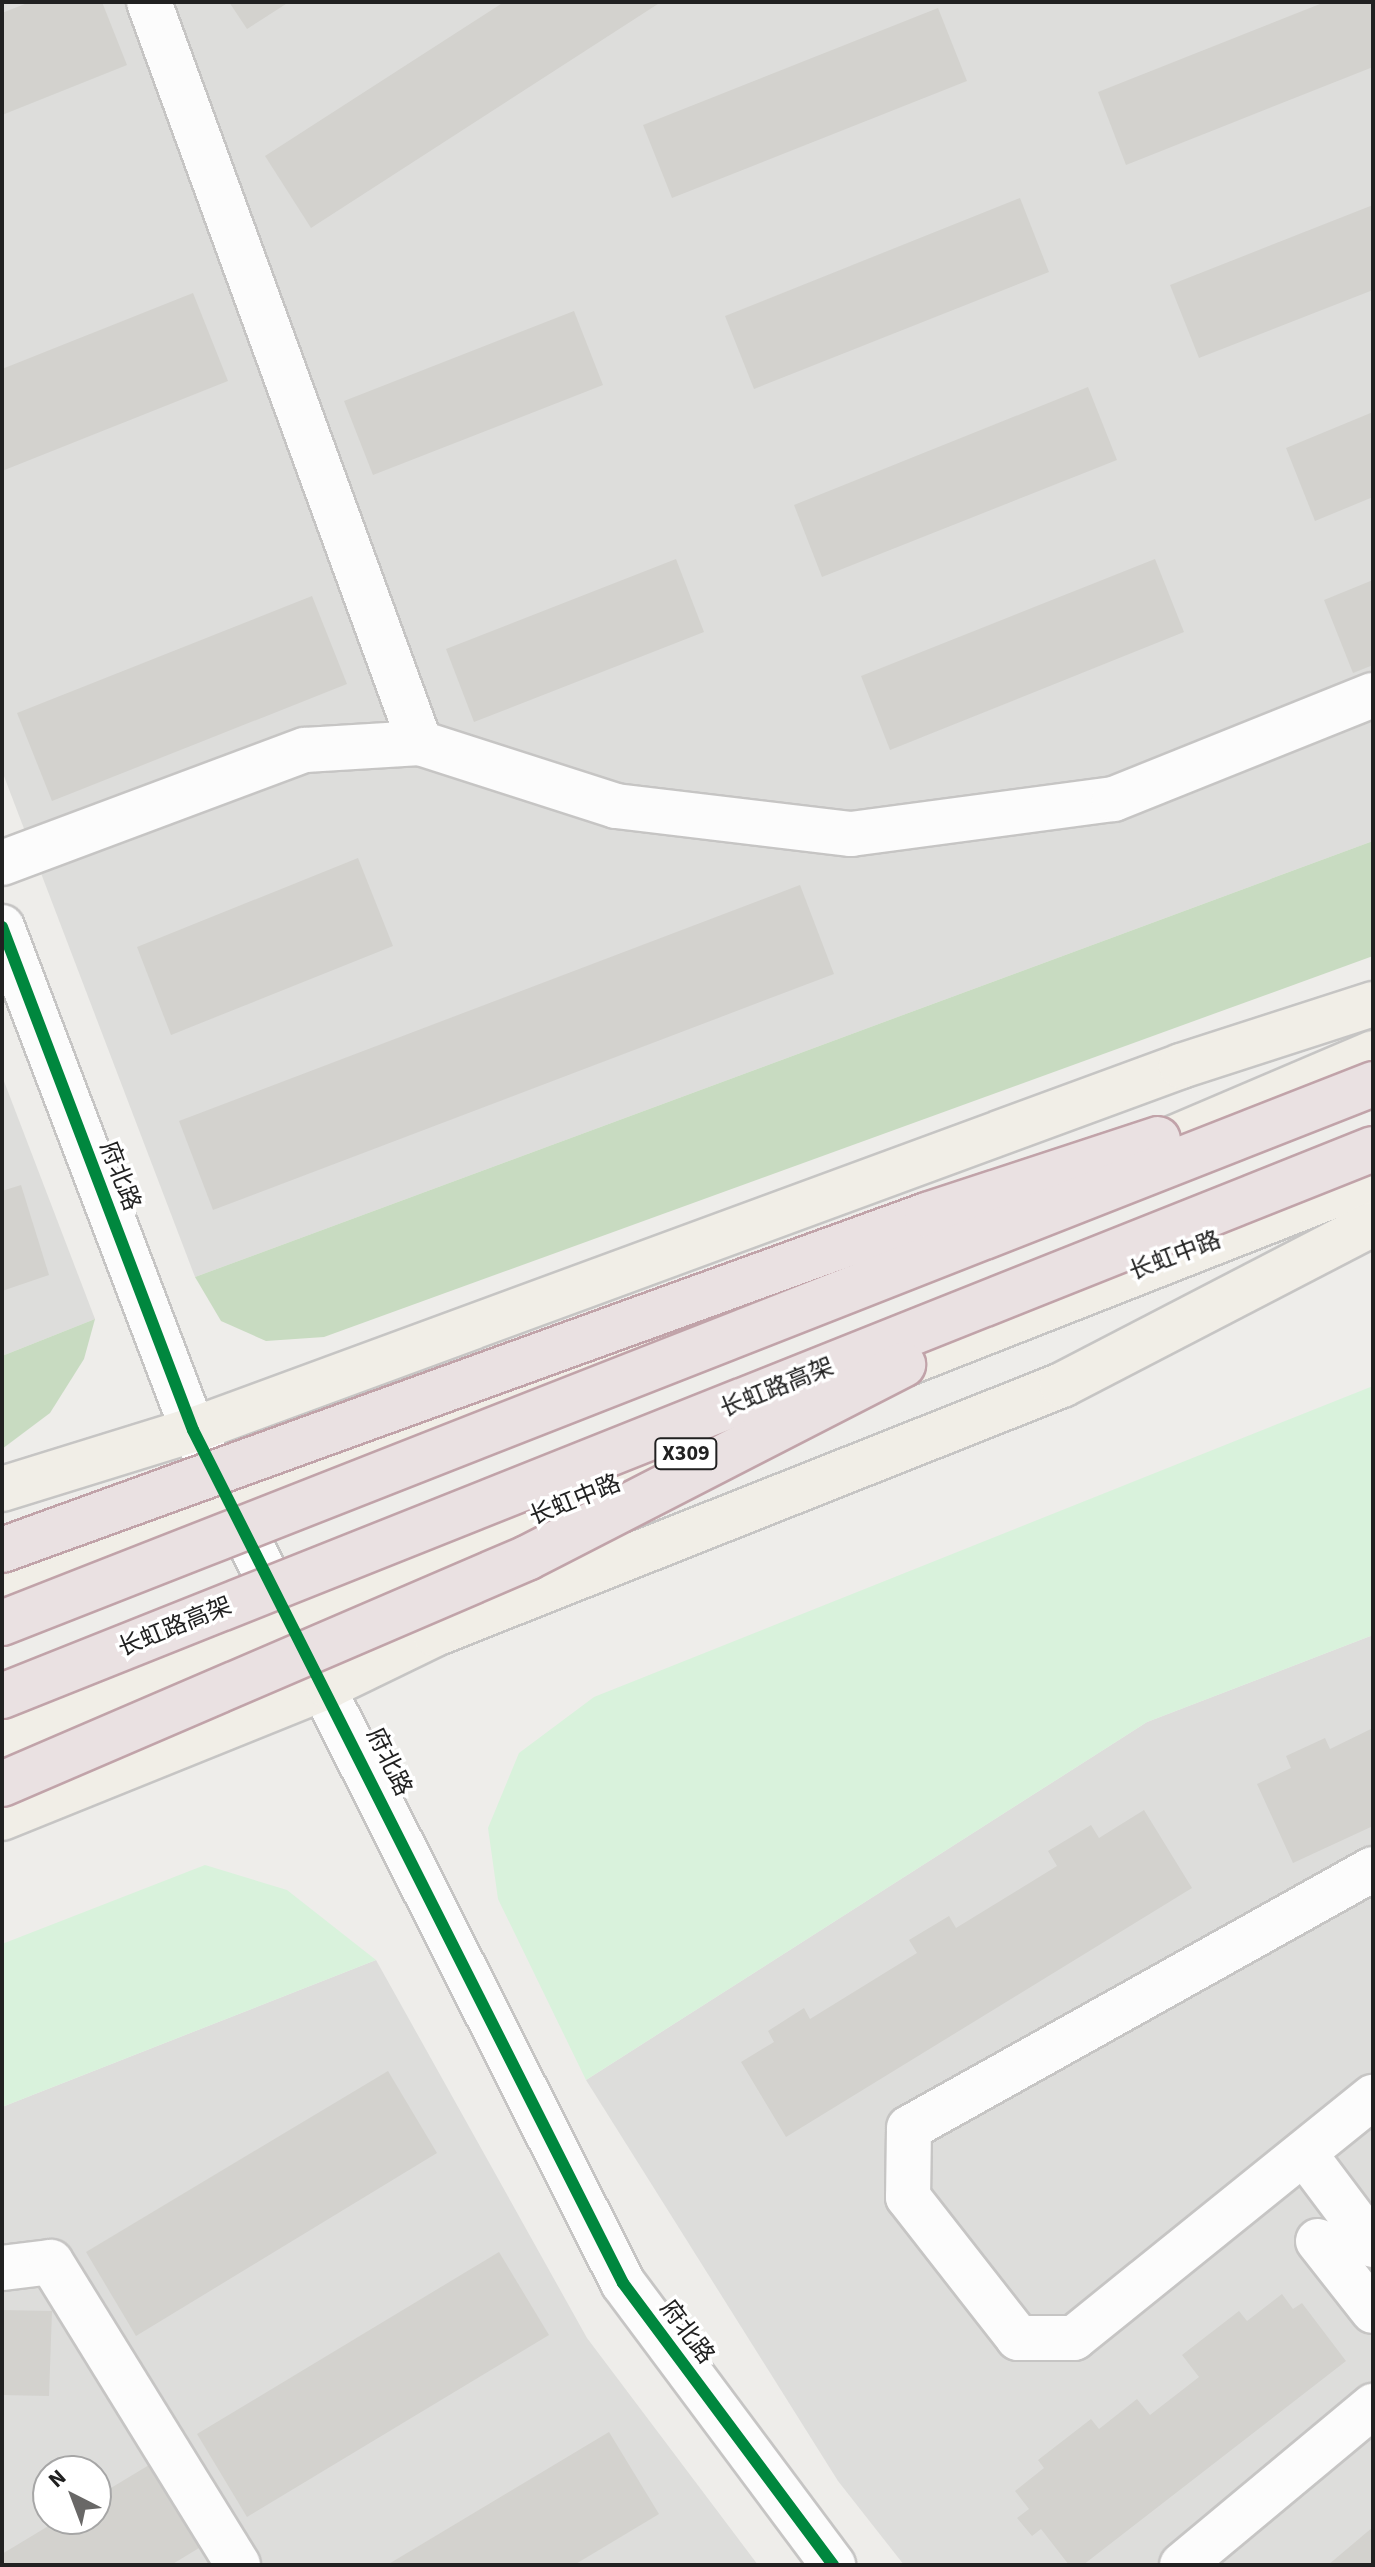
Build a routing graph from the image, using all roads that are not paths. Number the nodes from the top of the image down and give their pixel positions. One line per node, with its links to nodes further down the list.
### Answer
1 (149, 2): 3 (street)
2 (1373, 695): 3 (street)
3 (420, 743): 4 (street)
4 (2, 863)
5 (2, 927): 14 (street, 府北路)
6 (1373, 1004): 14 (main road)
7 (1373, 1053): 16 (main road)
8 (1373, 1069): 17 (highway, bridge)
9 (1373, 1084): 20 (highway, bridge)
10 (1373, 1149): 13 (highway, 长虹路高架 / X309, bridge)
11 (1373, 1180): 19 (main road, 长虹中路 / X309)
12 (1373, 1224): 21 (main road)
13 (1134, 1246): 22 (highway, 长虹路高架 / X309, bridge); 24 (highway, bridge)
14 (193, 1430): 15 (main road); 16 (street, 府北路)
15 (2, 1489)
16 (232, 1503): 18 (main road); 19 (street, 府北路)
17 (2, 1550)
18 (2, 1586)
19 (292, 1617): 21 (street, 府北路); 23 (main road, 长虹中路 / X309)
20 (2, 1623)
21 (328, 1686): 25 (main road); 35 (street, 府北路)
22 (2, 1696)
23 (2, 1736)
24 (2, 1784)
25 (2, 1818)
26 (1373, 1869): 28 (street)
27 (1373, 2097): 28 (street)
28 (1304, 2153): 30 (street)
29 (1318, 2241): 32 (street)
30 (1373, 2245)
31 (2, 2268): 34 (street)
32 (1373, 2311)
33 (1373, 2406): 36 (street)
34 (238, 2565)
35 (833, 2565)
36 (1182, 2565)

